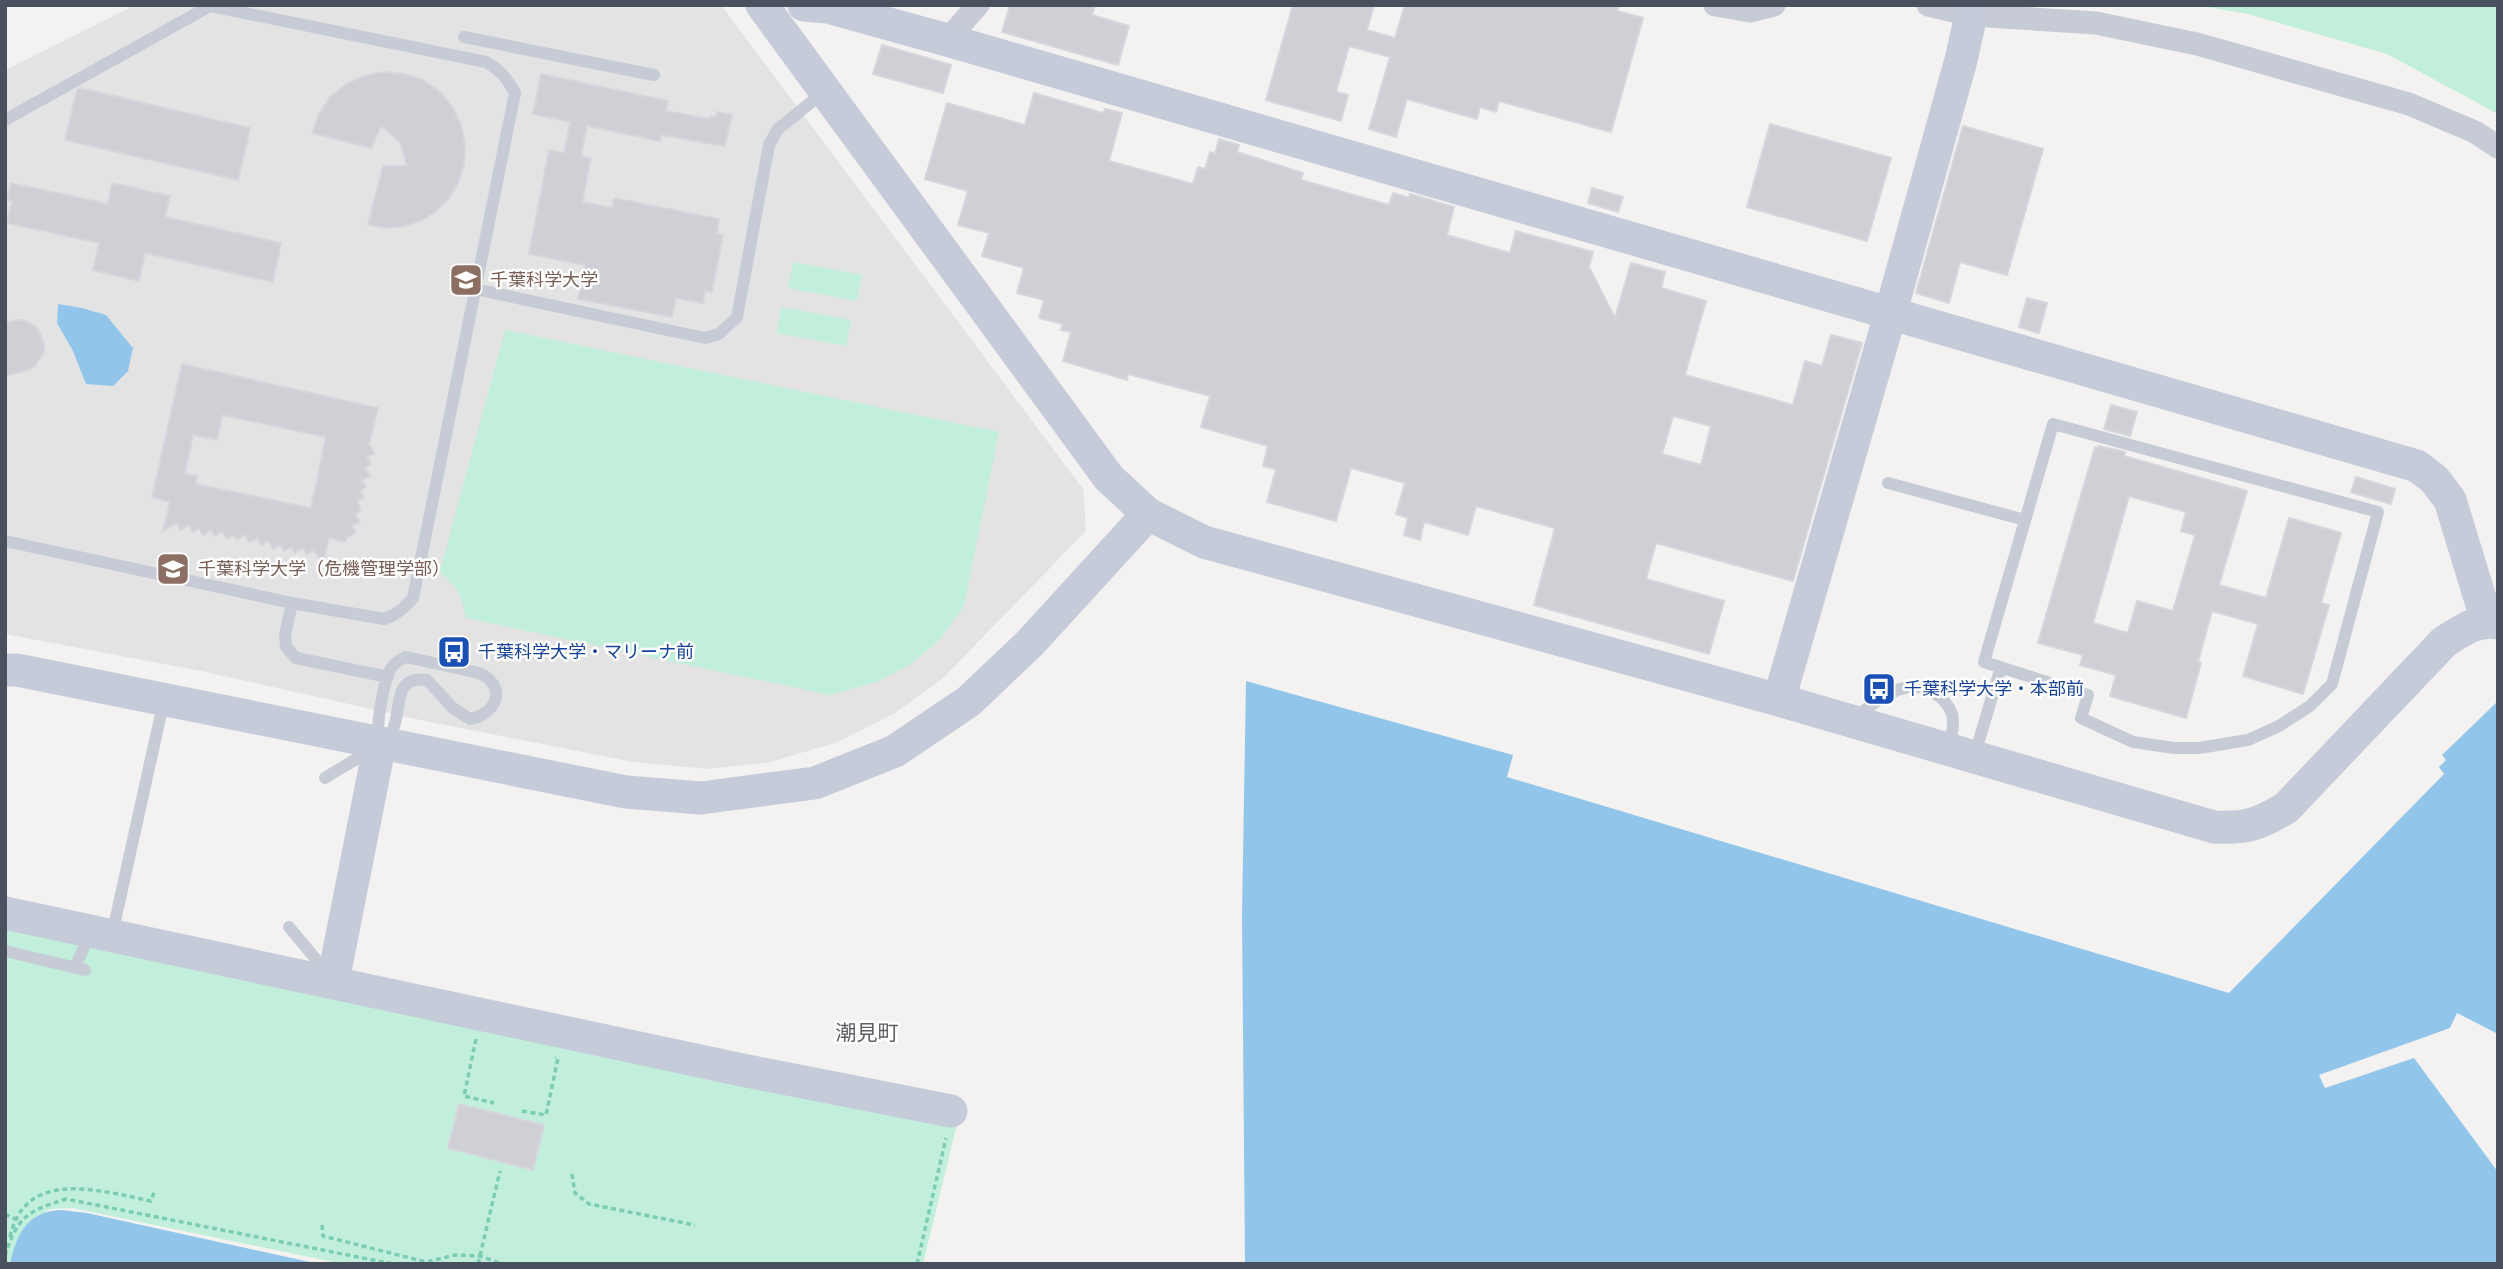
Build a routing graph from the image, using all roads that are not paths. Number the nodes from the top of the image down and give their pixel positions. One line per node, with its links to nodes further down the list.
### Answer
1 (804, 5): 9 (street)
2 (978, 5): 9 (street)
3 (1715, 5): 4 (street)
4 (1774, 5)
5 (1928, 5): 7 (street)
6 (773, 7): 11 (street)
7 (1971, 15): 13 (street); 15 (street)
8 (464, 37): 10 (lane)
9 (947, 40): 15 (street)
10 (654, 75)
11 (825, 91): 14 (lane); 17 (street)
12 (5, 120): 14 (lane)
13 (2498, 147)
14 (475, 289): 20 (lane)
15 (1890, 315): 21 (street); 26 (street)
16 (1888, 483): 18 (lane)
17 (1148, 514): 26 (street); 28 (street)
18 (2025, 520): 22 (lane); 22 (lane)
19 (5, 541): 20 (lane)
20 (292, 603): 24 (lane)
21 (2492, 622): 29 (street)
22 (2001, 667): 29 (lane)
23 (5, 670): 25 (street)
24 (388, 677): 28 (lane); 28 (lane)
25 (164, 700): 28 (street); 33 (lane)
26 (1779, 700): 27 (street)
27 (1849, 721): 29 (street); 29 (lane)
28 (380, 743): 30 (lane); 35 (street)
29 (1961, 753)
30 (325, 778)
31 (5, 913): 33 (street)
32 (289, 927): 35 (lane)
33 (101, 933): 34 (lane); 35 (street)
34 (5, 951)
35 (333, 981): 36 (street)
36 (948, 1125)

